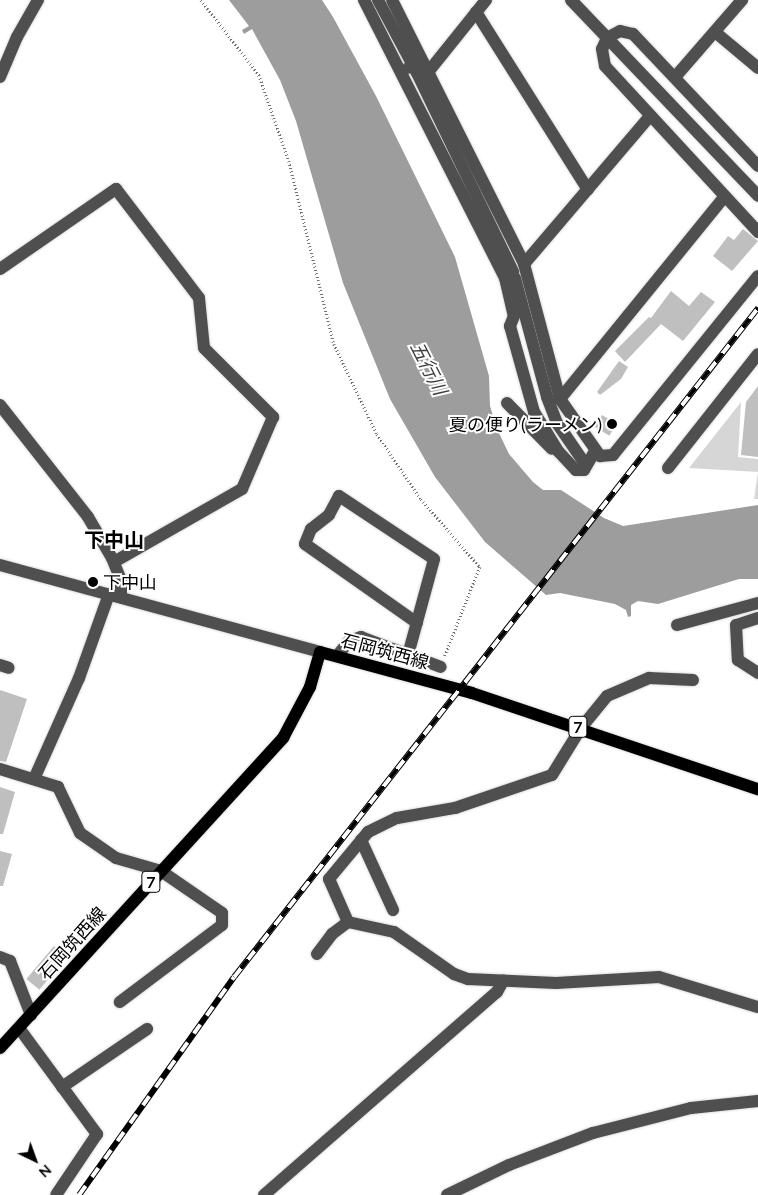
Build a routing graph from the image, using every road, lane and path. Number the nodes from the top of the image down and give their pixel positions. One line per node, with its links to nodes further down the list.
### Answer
1 (38, 0): 16 (street)
2 (201, 0): 44 (path)
3 (364, 0): 12 (street)
4 (378, 0): 24 (street)
5 (392, 0): 12 (street)
6 (486, 0): 9 (street)
7 (571, 0): 11 (street)
8 (742, 0): 10 (street)
9 (476, 12): 14 (street); 19 (street)
10 (716, 32): 13 (street); 15 (street)
11 (607, 38): 15 (street); 17 (street); 20 (street)
12 (413, 65): 14 (street); 24 (street)
13 (758, 68)
14 (429, 71): 24 (street)
15 (676, 76): 18 (street)
16 (0, 78)
17 (649, 117): 19 (street); 21 (street)
18 (758, 166)
19 (588, 190): 24 (street)
20 (758, 196)
21 (724, 197): 22 (street); 27 (street)
22 (758, 232)
23 (0, 269): 34 (street)
24 (517, 274): 27 (street); 31 (street); 32 (street)
25 (758, 276): 30 (street)
26 (758, 354): 33 (street)
27 (560, 399): 30 (street)
28 (507, 403): 32 (street)
29 (0, 405): 34 (street)
30 (595, 451): 32 (street)
31 (584, 461)
32 (567, 462)
33 (668, 468)
34 (114, 562): 36 (street)
35 (0, 565): 36 (street)
36 (115, 595): 41 (street); 49 (street)
37 (758, 602): 40 (street)
38 (758, 618): 45 (street)
39 (417, 623): 39 (street); 42 (street)
40 (677, 625)
41 (320, 652): 43 (main road, 石岡筑西線 / 7); 52 (main road, 石岡筑西線 / 7)
42 (408, 655): 43 (street); 44 (street)
43 (337, 656): 47 (main road, 石岡筑西線 / 7)
44 (441, 667)
45 (758, 673)
46 (693, 680): 47 (street)
47 (581, 728): 50 (main road, 石岡筑西線 / 7); 51 (street)
48 (0, 769): 49 (street)
49 (34, 779): 52 (street)
50 (758, 789)
51 (361, 840): 53 (street); 54 (street)
52 (161, 870): 58 (street); 60 (main road, 石岡筑西線 / 7)
53 (393, 910)
54 (348, 922): 55 (street); 57 (street)
55 (317, 954)
56 (0, 957): 60 (street)
57 (503, 982): 59 (street); 67 (street)
58 (120, 1002)
59 (758, 1006)
60 (31, 1014): 61 (main road, 石岡筑西線 / 7)
61 (19, 1028): 63 (main road, 石岡筑西線 / 7); 64 (street)
62 (147, 1029): 64 (street)
63 (0, 1048)
64 (62, 1087): 66 (street)
65 (758, 1101): 68 (street)
66 (56, 1195)
67 (264, 1195)
68 (447, 1195)

